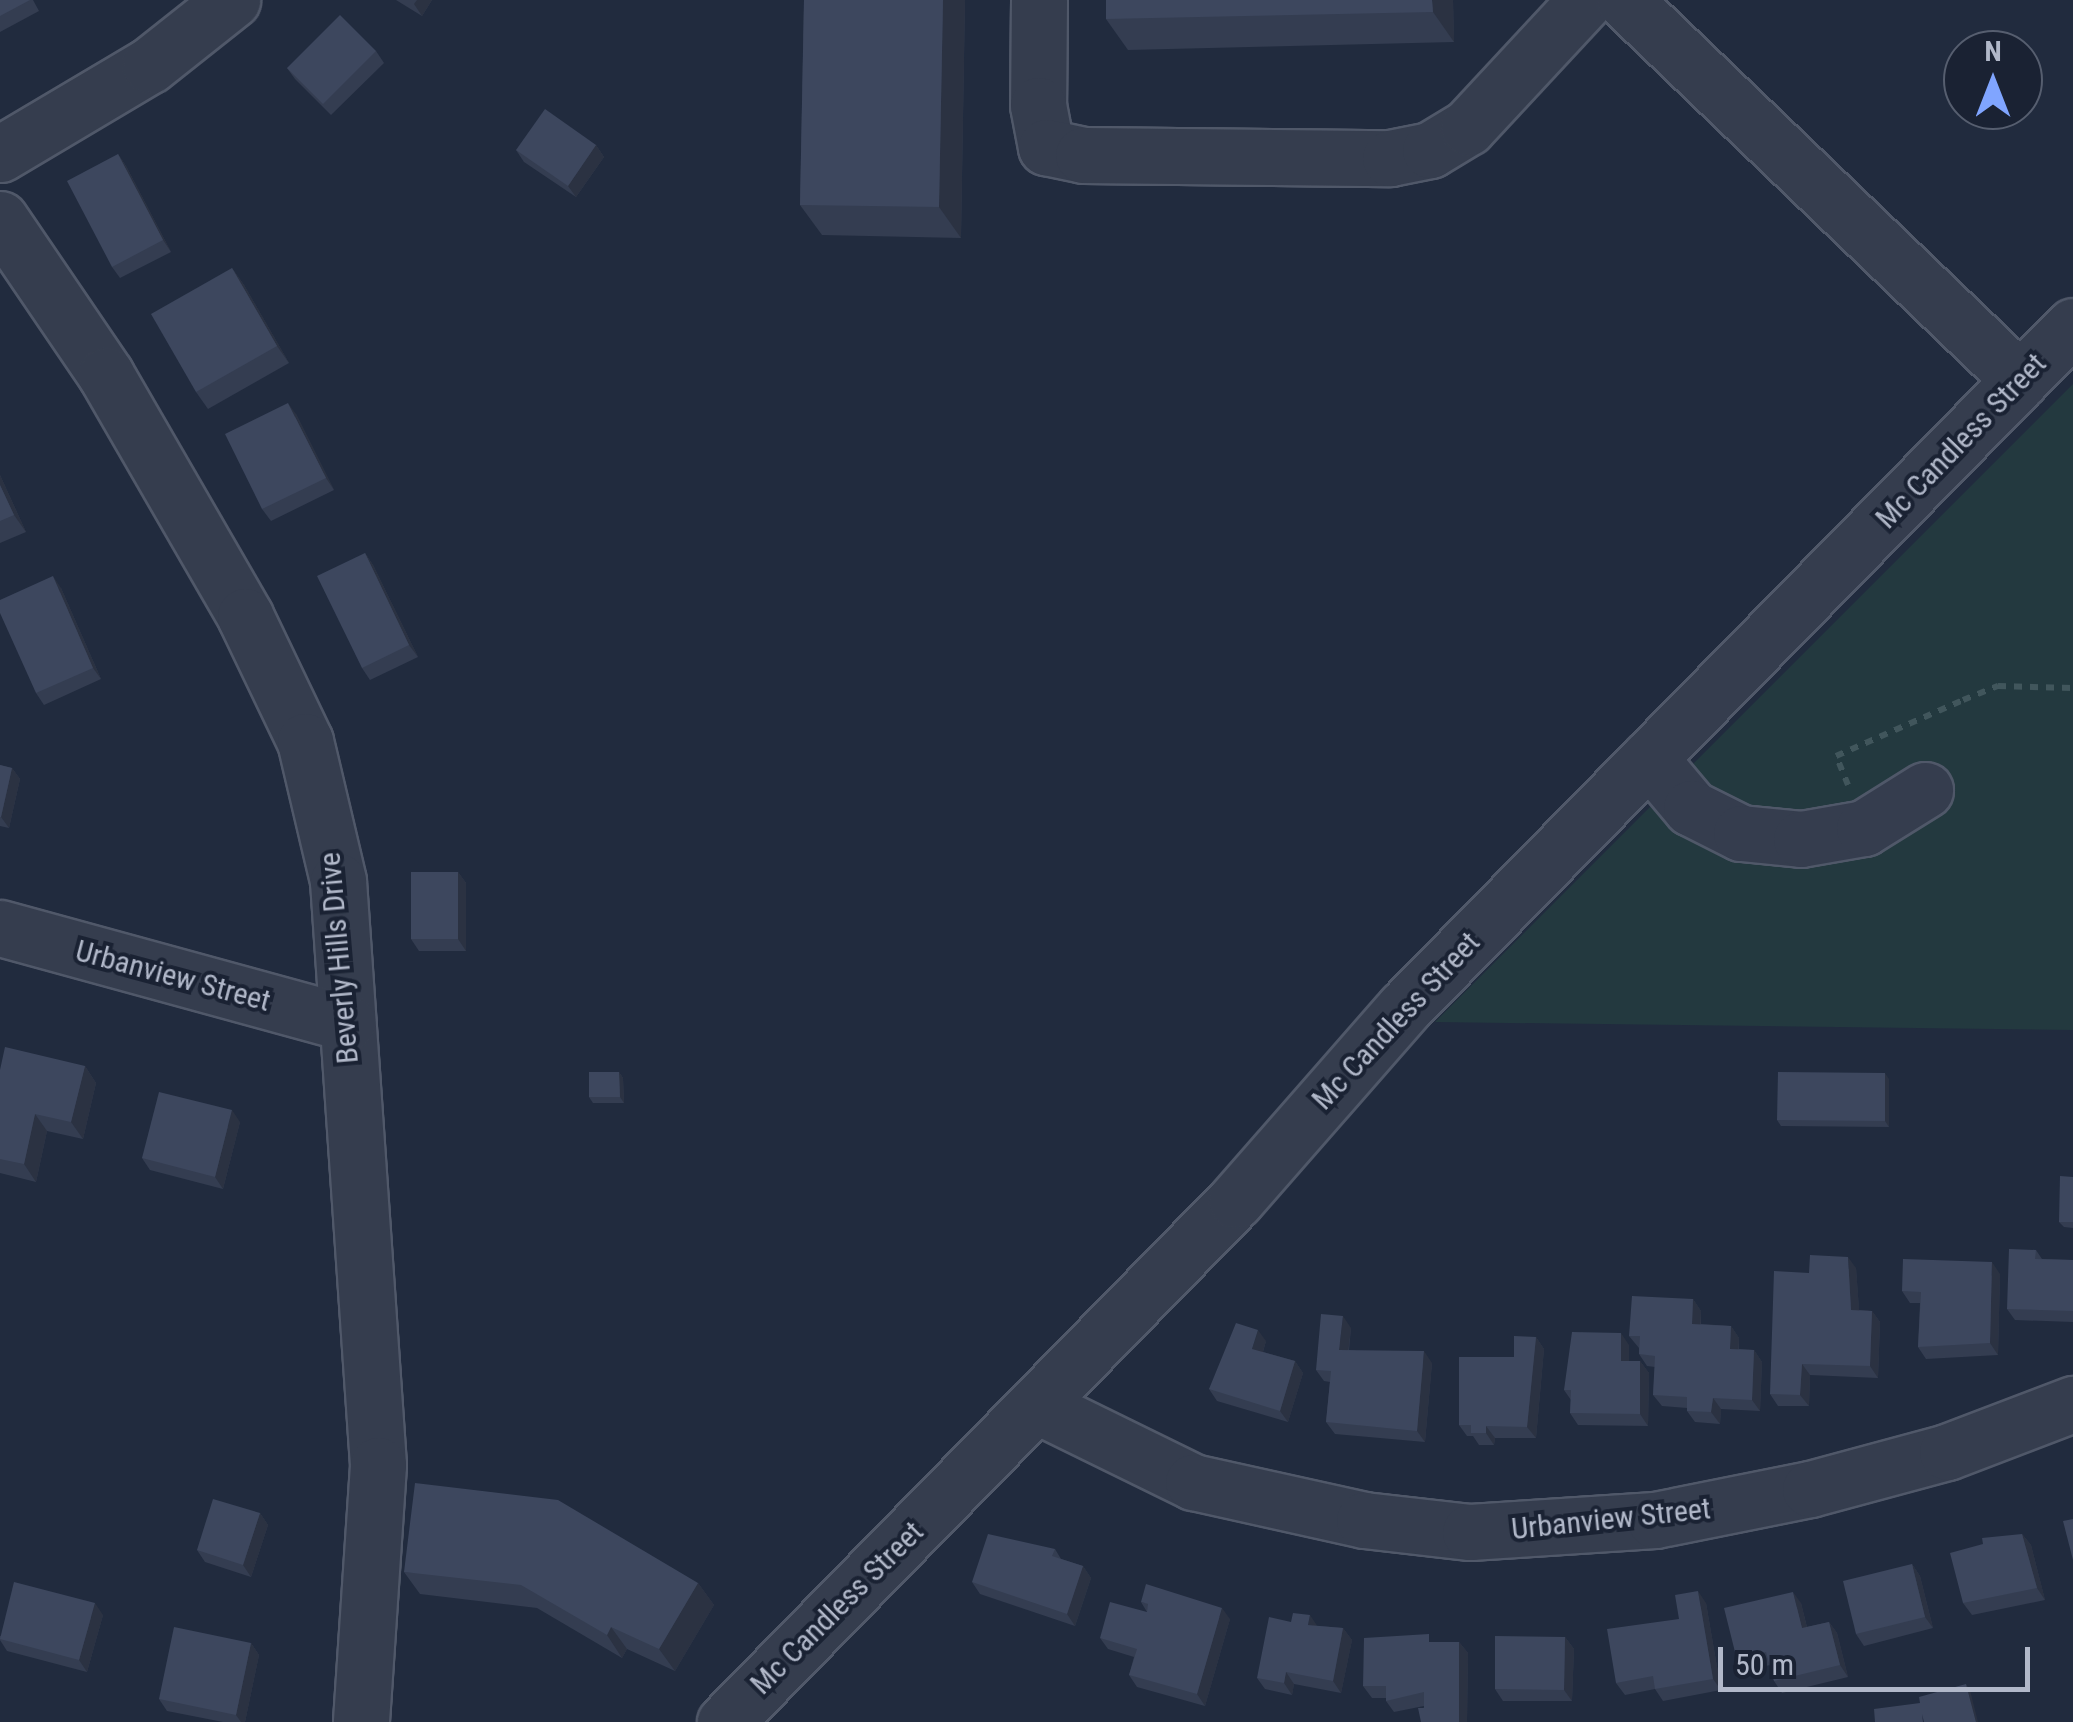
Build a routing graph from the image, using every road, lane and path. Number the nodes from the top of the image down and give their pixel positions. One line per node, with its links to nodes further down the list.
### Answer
1 (232, 0): 5 (street)
2 (1039, 0): 3 (street)
3 (1586, 0)
4 (1632, 7): 8 (street)
5 (0, 154)
6 (0, 219): 14 (street, Beverly Hills Drive)
7 (2073, 326): 8 (street, Mc Candless Street)
8 (2020, 380): 10 (street, Mc Candless Street)
9 (2073, 688): 12 (path)
10 (1649, 758): 12 (street); 16 (street, Mc Candless Street)
11 (1925, 790): 12 (street)
12 (1864, 828)
13 (0, 928): 14 (street, Urbanview Street)
14 (347, 1024): 17 (street, Beverly Hills Drive)
15 (2073, 1404): 16 (street, Urbanview Street)
16 (1036, 1405): 18 (street, Mc Candless Street)
17 (361, 1722)
18 (724, 1722)

